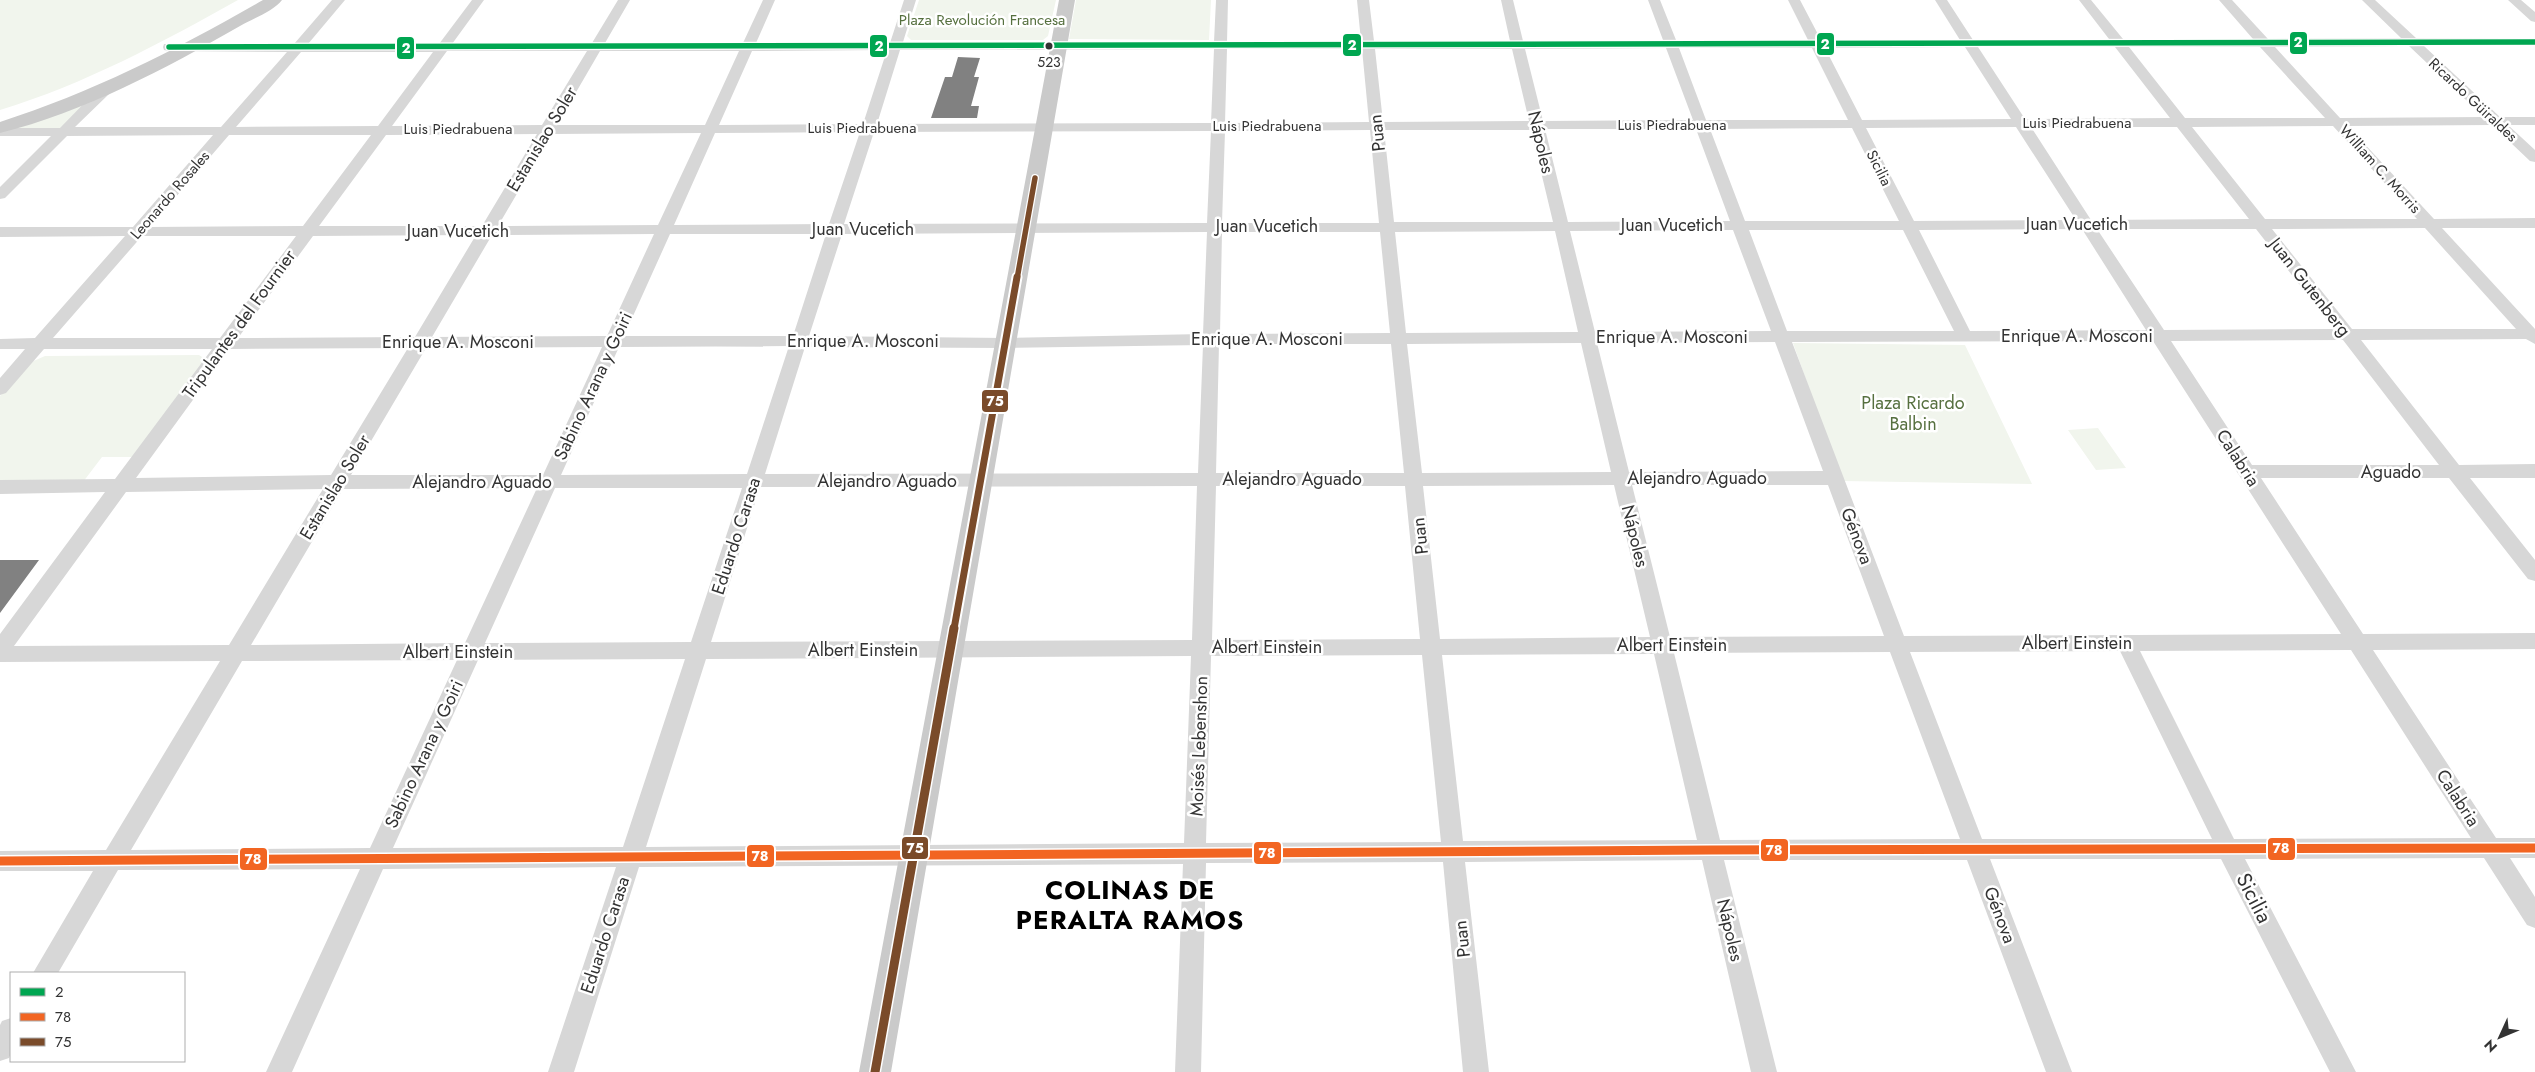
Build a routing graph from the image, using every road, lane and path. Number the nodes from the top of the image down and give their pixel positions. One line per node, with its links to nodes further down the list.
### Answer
1 (251, 0): 34 (main road)
2 (274, 0): 36 (main road)
3 (339, 0): 37 (street, Leonardo Rosales)
4 (478, 0): 35 (street, Tripulantes del Fournier)
5 (624, 0): 31 (street, Estanislao Soler)
6 (770, 0): 32 (street, Sabino Arana y Goiri)
7 (910, 0): 33 (street, Eduardo Carasa)
8 (1067, 0): 30 (main road)
9 (1222, 0): 27 (street, Moisés Lebenshon)
10 (1363, 0): 28 (street, Puan)
11 (1506, 0): 29 (street, Nápoles)
12 (1654, 0): 25 (street, Génova)
13 (1794, 0): 26 (street, Sicilia)
14 (1941, 0): 20 (street, Calabria)
15 (2085, 0): 21 (street, Juan Gutenberg)
16 (2225, 0): 22 (street, William C. Morris)
17 (2368, 0): 23 (street, Ricardo Güiraldes)
18 (2514, 0): 19 (street)
19 (2535, 18)
20 (1969, 42): 21 (street); 26 (street); 44 (street, Calabria)
21 (2118, 42): 22 (street); 42 (street, Juan Gutenberg)
22 (2264, 42): 23 (street); 43 (street, William C. Morris)
23 (2412, 42): 24 (street); 40 (street, Ricardo Güiraldes)
24 (2535, 42)
25 (1671, 43): 26 (street); 29 (street); 45 (street, Génova)
26 (1816, 43): 46 (street, Sicilia)
27 (1221, 44): 28 (street); 30 (street); 48 (street, Moisés Lebenshon)
28 (1368, 44): 29 (street); 49 (street, Puan)
29 (1517, 44): 47 (street, Nápoles)
30 (1058, 45): 33 (street); 50 (main road)
31 (597, 46): 32 (street); 35 (street); 54 (street, Estanislao Soler)
32 (748, 46): 33 (street); 52 (street, Sabino Arana y Goiri)
33 (896, 46): 53 (street, Eduardo Carasa)
34 (169, 47): 36 (street); 39 (main road)
35 (442, 47): 37 (street); 56 (street, Tripulantes del Fournier)
36 (191, 48): 37 (street); 38 (main road)
37 (297, 48): 55 (street, Leonardo Rosales)
38 (104, 91): 51 (main road); 58 (street)
39 (0, 116)
40 (2496, 121): 41 (street, Luis Piedrabuena); 43 (street, Luis Piedrabuena); 59 (street, Ricardo Güiraldes)
41 (2535, 121)
42 (2181, 122): 43 (street, Luis Piedrabuena); 44 (street, Luis Piedrabuena); 61 (street, Juan Gutenberg)
43 (2337, 122): 62 (street, William C. Morris)
44 (2021, 123): 46 (street, Luis Piedrabuena); 66 (street, Calabria)
45 (1701, 124): 46 (street, Luis Piedrabuena); 47 (street, Luis Piedrabuena); 64 (street, Génova)
46 (1857, 124): 65 (street, Sicilia)
47 (1537, 125): 49 (street, Luis Piedrabuena); 67 (street, Nápoles)
48 (1218, 126): 49 (street, Luis Piedrabuena); 50 (street, Luis Piedrabuena); 69 (street, Moisés Lebenshon)
49 (1376, 126): 68 (street, Puan)
50 (1044, 127): 53 (street, Luis Piedrabuena); 70 (main road)
51 (0, 128)
52 (711, 128): 53 (street, Luis Piedrabuena); 54 (street, Luis Piedrabuena); 72 (street, Sabino Arana y Goiri)
53 (869, 128): 71 (street, Eduardo Carasa)
54 (548, 129): 56 (street, Luis Piedrabuena); 73 (street, Estanislao Soler)
55 (226, 130): 56 (street, Luis Piedrabuena); 58 (street, Luis Piedrabuena); 75 (street, Leonardo Rosales)
56 (382, 130): 76 (street, Tripulantes del Fournier)
57 (0, 132): 58 (street, Luis Piedrabuena)
58 (63, 132): 60 (street)
59 (2535, 158)
60 (0, 195)
61 (2260, 223): 62 (street, Juan Vucetich); 66 (street, Juan Vucetich); 77 (street, Juan Gutenberg)
62 (2429, 223): 63 (street, Juan Vucetich); 80 (street, William C. Morris)
63 (2535, 223)
64 (1739, 224): 65 (street, Juan Vucetich); 67 (street, Juan Vucetich); 81 (street, Génova)
65 (1908, 224): 66 (street, Juan Vucetich); 78 (street, Sicilia)
66 (2086, 224): 79 (street, Calabria)
67 (1561, 225): 68 (street, Juan Vucetich); 83 (street, Nápoles)
68 (1387, 226): 69 (street, Juan Vucetich); 82 (street, Puan)
69 (1215, 227): 70 (street, Juan Vucetich); 84 (street, Moisés Lebenshon)
70 (1027, 228): 71 (street, Juan Vucetich); 89 (main road)
71 (836, 229): 72 (street, Juan Vucetich); 86 (street, Eduardo Carasa)
72 (664, 230): 73 (street, Juan Vucetich); 85 (street, Sabino Arana y Goiri)
73 (487, 231): 76 (street, Juan Vucetich); 87 (street, Estanislao Soler)
74 (0, 232): 75 (street, Juan Vucetich)
75 (137, 232): 76 (street, Juan Vucetich); 91 (street, Leonardo Rosales)
76 (306, 232): 88 (street, Tripulantes del Fournier)
77 (2348, 335): 79 (street, Enrique A. Mosconi); 80 (street, Enrique A. Mosconi); 94 (street, Juan Gutenberg)
78 (1965, 336): 79 (street, Enrique A. Mosconi); 81 (street, Enrique A. Mosconi)
79 (2159, 336): 93 (street, Calabria)
80 (2534, 336)
81 (1782, 337): 83 (street, Enrique A. Mosconi); 97 (street, Génova)
82 (1399, 338): 83 (street, Enrique A. Mosconi); 84 (street, Enrique A. Mosconi); 98 (street, Puan)
83 (1588, 338): 96 (street, Nápoles)
84 (1212, 339): 89 (street, Enrique A. Mosconi); 100 (street, Moisés Lebenshon)
85 (613, 341): 86 (street, Enrique A. Mosconi); 87 (street, Enrique A. Mosconi); 103 (street, Sabino Arana y Goiri)
86 (799, 341): 89 (street, Enrique A. Mosconi); 101 (street, Eduardo Carasa)
87 (421, 342): 88 (street, Enrique A. Mosconi); 102 (street, Estanislao Soler)
88 (225, 343): 91 (street, Enrique A. Mosconi); 104 (street, Tripulantes del Fournier)
89 (1006, 343): 99 (main road)
90 (0, 344): 91 (street, Enrique A. Mosconi)
91 (39, 344): 92 (street, Leonardo Rosales)
92 (0, 389)
93 (2247, 472): 94 (street, Aguado); 108 (street, Calabria)
94 (2455, 472): 95 (street, Aguado); 106 (street, Juan Gutenberg)
95 (2535, 472)
96 (1621, 478): 97 (street, Alejandro Aguado); 98 (street, Alejandro Aguado); 111 (street, Nápoles)
97 (1835, 478): 110 (street, Génova)
98 (1414, 479): 100 (street, Alejandro Aguado); 112 (street, Puan)
99 (979, 480): 100 (street, Alejandro Aguado); 101 (street, Alejandro Aguado); 115 (main road)
100 (1207, 480): 113 (street, Moisés Lebenshon)
101 (754, 481): 103 (street, Alejandro Aguado); 116 (street, Eduardo Carasa)
102 (338, 482): 103 (street, Alejandro Aguado); 104 (street, Alejandro Aguado); 118 (street, Estanislao Soler)
103 (549, 482): 117 (street, Sabino Arana y Goiri)
104 (123, 485): 105 (street, Alejandro Aguado); 114 (street, Tripulantes del Fournier)
105 (0, 487)
106 (2535, 574)
107 (2535, 641): 108 (street, Albert Einstein)
108 (2357, 642): 109 (street, Albert Einstein); 120 (street, Calabria)
109 (2126, 643): 110 (street, Albert Einstein); 123 (street, Sicilia)
110 (1898, 644): 111 (street, Albert Einstein); 122 (street, Génova)
111 (1661, 645): 112 (street, Albert Einstein); 124 (street, Nápoles)
112 (1431, 646): 113 (street, Albert Einstein); 125 (street, Puan)
113 (1202, 648): 115 (street, Albert Einstein); 126 (street, Moisés Lebenshon)
114 (0, 649)
115 (949, 649): 116 (street, Albert Einstein); 127 (main road)
116 (698, 650): 117 (street, Albert Einstein); 128 (street, Eduardo Carasa)
117 (471, 652): 118 (street, Albert Einstein); 129 (street, Sabino Arana y Goiri)
118 (236, 653): 119 (street, Albert Einstein); 131 (street, Estanislao Soler)
119 (0, 654)
120 (2491, 848): 121 (street); 123 (street); 132 (street, Calabria)
121 (2535, 848)
122 (1975, 849): 123 (street); 124 (street); 142 (street, Génova)
123 (2228, 849): 143 (street, Sicilia)
124 (1710, 850): 125 (street); 141 (street, Nápoles)
125 (1453, 853): 126 (street); 140 (street, Puan)
126 (1195, 854): 127 (street); 139 (street, Moisés Lebenshon)
127 (913, 856): 128 (street); 138 (main road)
128 (631, 858): 129 (street); 137 (street, Eduardo Carasa)
129 (376, 859): 131 (street); 136 (street, Sabino Arana y Goiri)
130 (0, 861): 131 (street)
131 (112, 861): 133 (street, Estanislao Soler)
132 (2535, 917)
133 (46, 972)
134 (10, 1032): 135 (street)
135 (0, 1049)
136 (278, 1072)
137 (561, 1072)
138 (874, 1072)
139 (1188, 1072)
140 (1476, 1072)
141 (1764, 1072)
142 (2059, 1072)
143 (2343, 1072)

